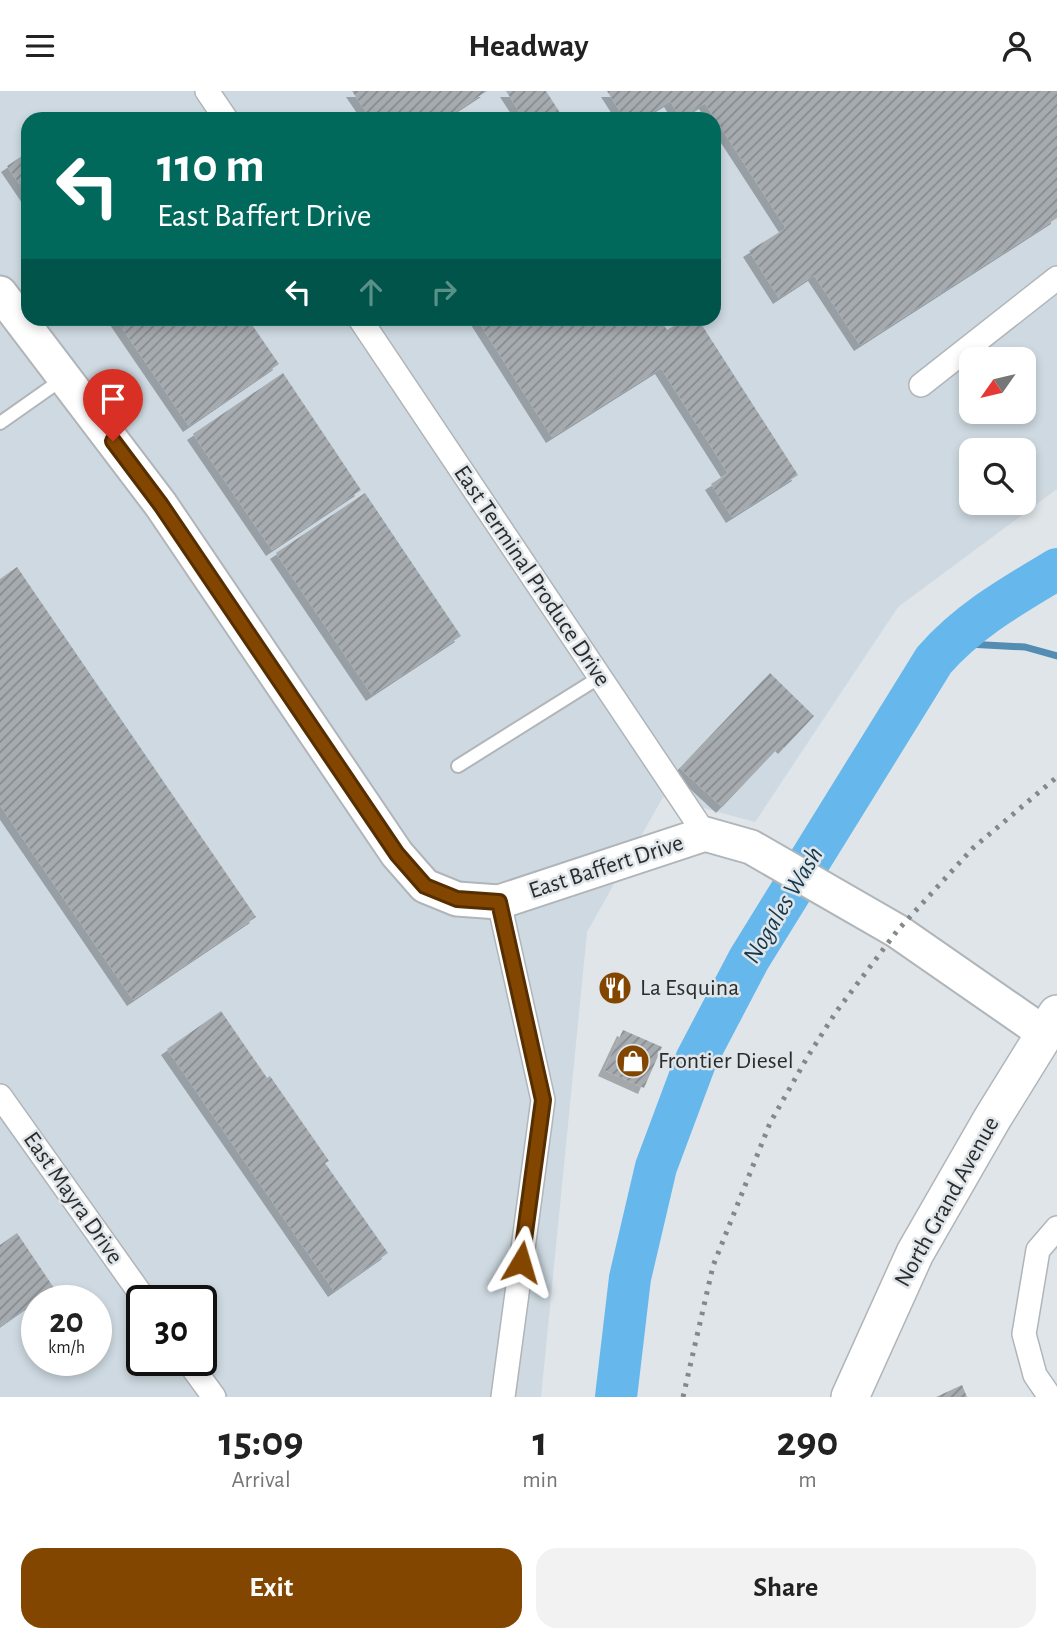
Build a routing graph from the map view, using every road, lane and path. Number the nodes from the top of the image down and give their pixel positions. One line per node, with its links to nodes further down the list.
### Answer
1 (207, 91): 2 (street)
2 (221, 112)
3 (1057, 278): 9 (street)
4 (0, 293): 5 (street, East Baffert Drive)
5 (21, 320)
6 (25, 326): 8 (street, East Baffert Drive)
7 (365, 326): 11 (street, East Terminal Produce Drive)
8 (65, 378): 10 (lane); 14 (street, East Baffert Drive)
9 (921, 384)
10 (0, 423)
11 (600, 677): 12 (lane); 13 (street, East Terminal Produce Drive)
12 (458, 766)
13 (705, 834): 14 (street, East Baffert Drive); 15 (street, East Baffert Drive)
14 (499, 902): 21 (street)
15 (1053, 1030): 22 (main road, North Grand Avenue)
16 (0, 1096): 18 (street, East Mayra Drive)
17 (1057, 1229): 23 (street)
18 (134, 1285)
19 (199, 1376): 20 (street)
20 (214, 1397)
21 (503, 1397)
22 (850, 1397)
23 (1050, 1397)

